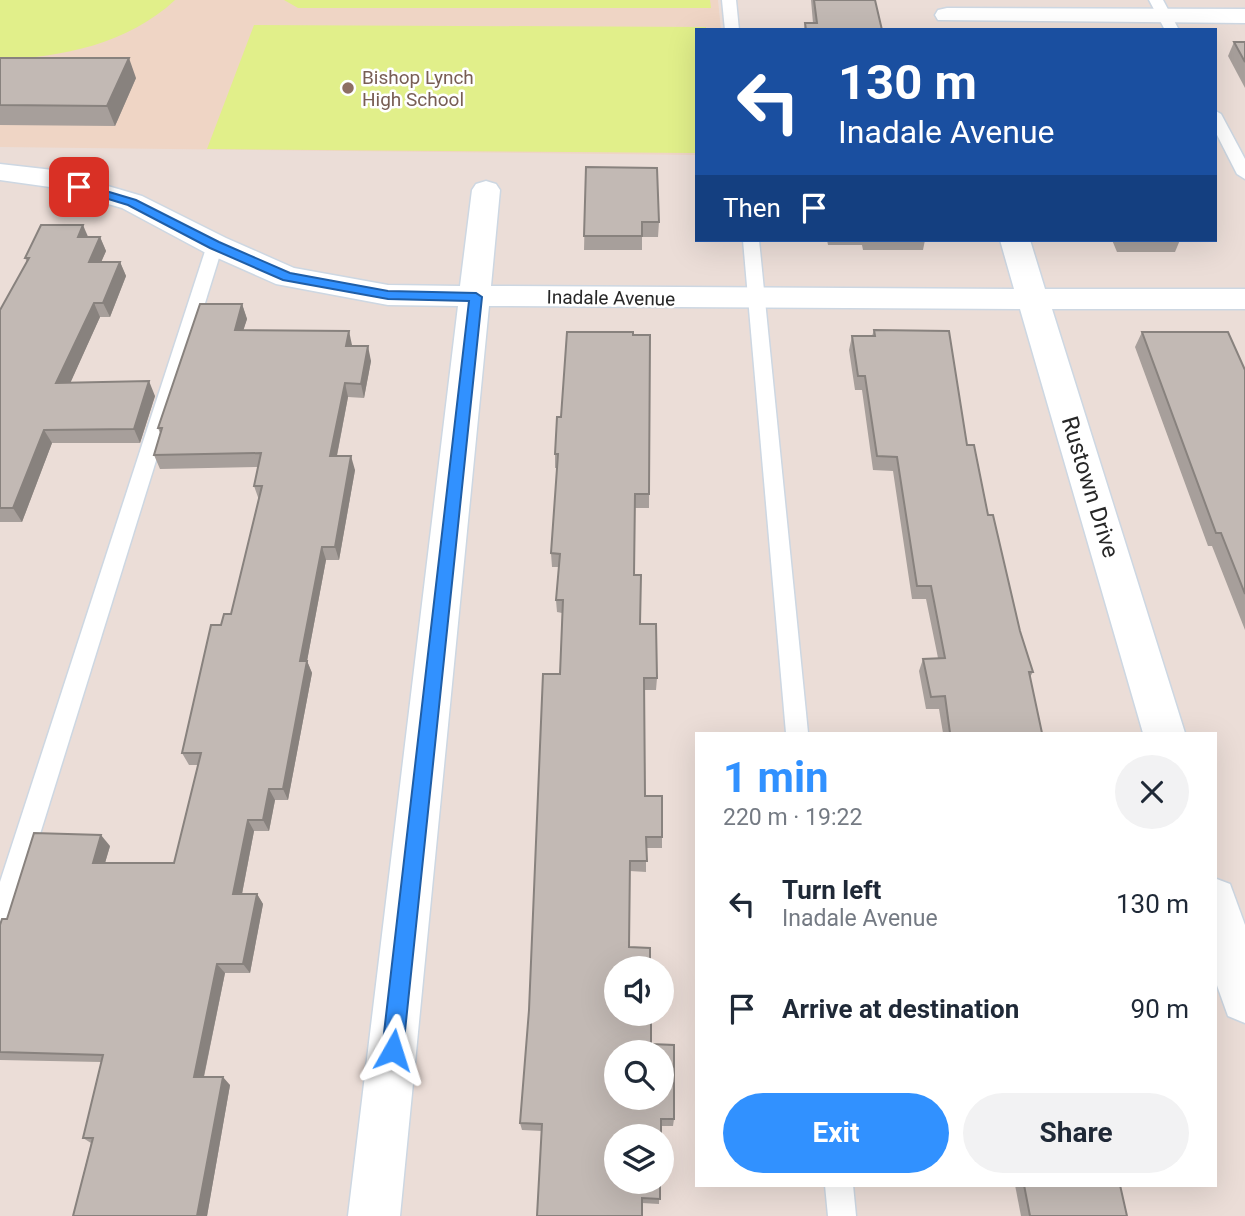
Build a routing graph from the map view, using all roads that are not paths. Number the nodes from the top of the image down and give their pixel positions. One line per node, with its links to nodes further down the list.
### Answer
1 (729, 0): 5 (lane)
2 (947, 15): 3 (street)
3 (1164, 15): 4 (street)
4 (1245, 16)
5 (732, 28)
6 (1217, 120): 7 (lane)
7 (1227, 140): 8 (lane); 9 (lane)
8 (1245, 140)
9 (1245, 174)
10 (3, 175): 14 (street, Inadale Avenue)
11 (486, 190): 15 (street)
12 (751, 242): 17 (lane)
13 (1016, 242): 16 (street, Rustown Drive)
14 (215, 245): 15 (street, Inadale Avenue); 22 (lane)
15 (476, 297): 17 (street, Inadale Avenue); 25 (street)
16 (1032, 298): 17 (street, Inadale Avenue); 18 (street, Inadale Avenue); 20 (street, Rustown Drive)
17 (757, 299): 19 (lane)
18 (1245, 299)
19 (797, 732)
20 (1164, 732)
21 (1217, 909): 23 (street)
22 (0, 921)
23 (1245, 999)
24 (839, 1187): 26 (lane)
25 (374, 1216)
26 (842, 1216)

